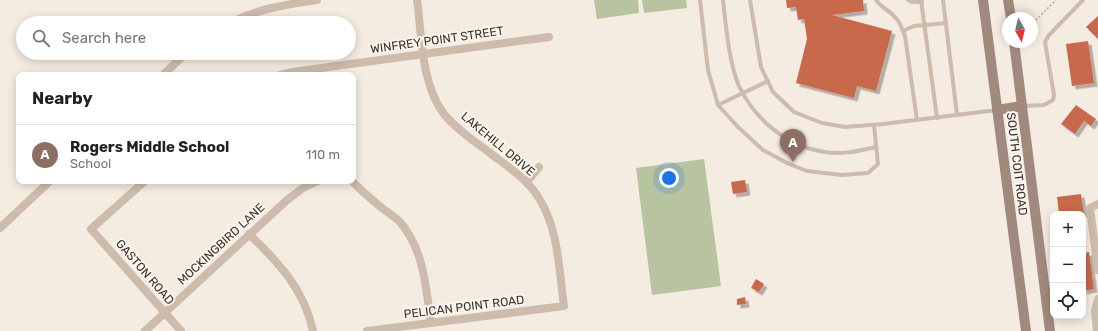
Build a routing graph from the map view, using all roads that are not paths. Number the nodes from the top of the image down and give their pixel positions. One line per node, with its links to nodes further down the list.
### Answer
1 (318, 0): 14 (street)
2 (417, 0): 20 (street, LAKEHILL DRIVE)
3 (700, 0): 26 (lane)
4 (723, 0): 25 (lane)
5 (750, 0): 24 (lane)
6 (876, 0): 17 (lane)
7 (908, 0): 12 (lane)
8 (943, 0): 15 (lane)
9 (983, 0): 28 (main road, SOUTH COIT ROAD)
10 (1008, 0): 13 (main road)
11 (1083, 0): 27 (lane)
12 (921, 1): 16 (lane)
13 (1010, 12)
14 (247, 16)
15 (946, 23): 16 (lane); 29 (lane)
16 (925, 25): 17 (lane); 30 (lane)
17 (903, 31): 31 (lane)
18 (550, 37): 20 (street, WINFREY POINT STREET)
19 (1015, 48): 27 (main road, SOUTH COIT ROAD)
20 (424, 54): 23 (street, WINFREY POINT STREET); 35 (street, LAKEHILL DRIVE)
21 (179, 60): 22 (street)
22 (166, 72)
23 (292, 72)
24 (768, 81): 25 (lane); 32 (lane)
25 (743, 92): 26 (lane); 33 (lane)
26 (718, 105): 33 (lane)
27 (1022, 106): 28 (main road); 53 (main road, SOUTH COIT ROAD)
28 (997, 110): 29 (lane); 52 (main road, SOUTH COIT ROAD)
29 (957, 115): 30 (lane)
30 (937, 118): 31 (lane)
31 (917, 120): 32 (lane)
32 (874, 125): 33 (lane)
33 (876, 148)
34 (539, 167): 35 (street)
35 (527, 182): 45 (street, LAKEHILL DRIVE)
36 (47, 184): 41 (street)
37 (142, 184): 46 (street, GASTON ROAD)
38 (312, 184): 42 (street, MOCKINGBIRD LANE)
39 (355, 184): 47 (street)
40 (1098, 204): 43 (street)
41 (0, 228)
42 (249, 234): 46 (street, MOCKINGBIRD LANE); 50 (street)
43 (1098, 270)
44 (1098, 299): 54 (street)
45 (564, 306): 47 (street, PELICAN POINT ROAD)
46 (165, 312): 48 (street, MOCKINGBIRD LANE); 49 (street, GASTON ROAD)
47 (431, 323): 51 (street, PELICAN POINT ROAD)
48 (145, 331)
49 (181, 331)
50 (313, 331)
51 (367, 331)
52 (1026, 331)
53 (1050, 331)
54 (1097, 331)

